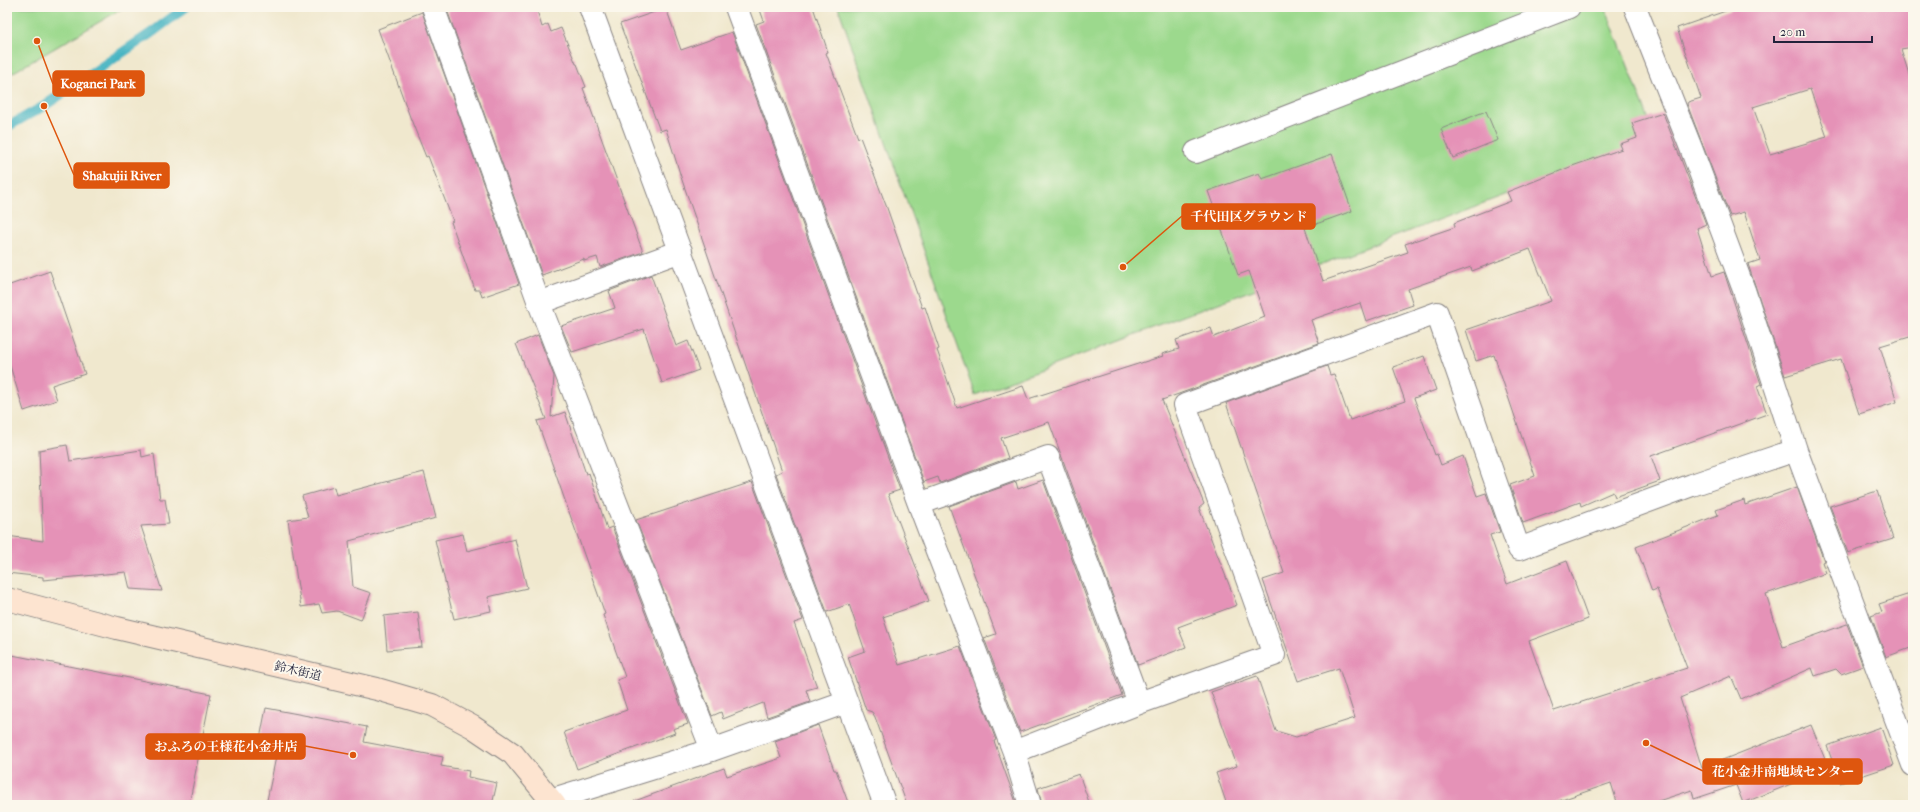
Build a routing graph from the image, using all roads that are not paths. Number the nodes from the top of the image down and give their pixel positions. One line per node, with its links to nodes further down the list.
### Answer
1 (433, 7): 8 (street)
2 (590, 7): 7 (street)
3 (736, 7): 10 (street)
4 (1569, 7): 6 (street)
5 (1635, 7): 9 (street)
6 (1196, 152)
7 (681, 251): 8 (street); 12 (street)
8 (539, 303): 14 (street)
9 (1796, 450): 13 (street); 16 (street)
10 (919, 504): 13 (street); 15 (street)
11 (7, 599): 17 (street, 鈴木街道)
12 (847, 702): 14 (street); 18 (street)
13 (1139, 703): 15 (street)
14 (712, 750): 17 (street)
15 (1014, 752): 19 (street)
16 (1913, 764)
17 (552, 802)
18 (884, 805)
19 (1030, 805)

